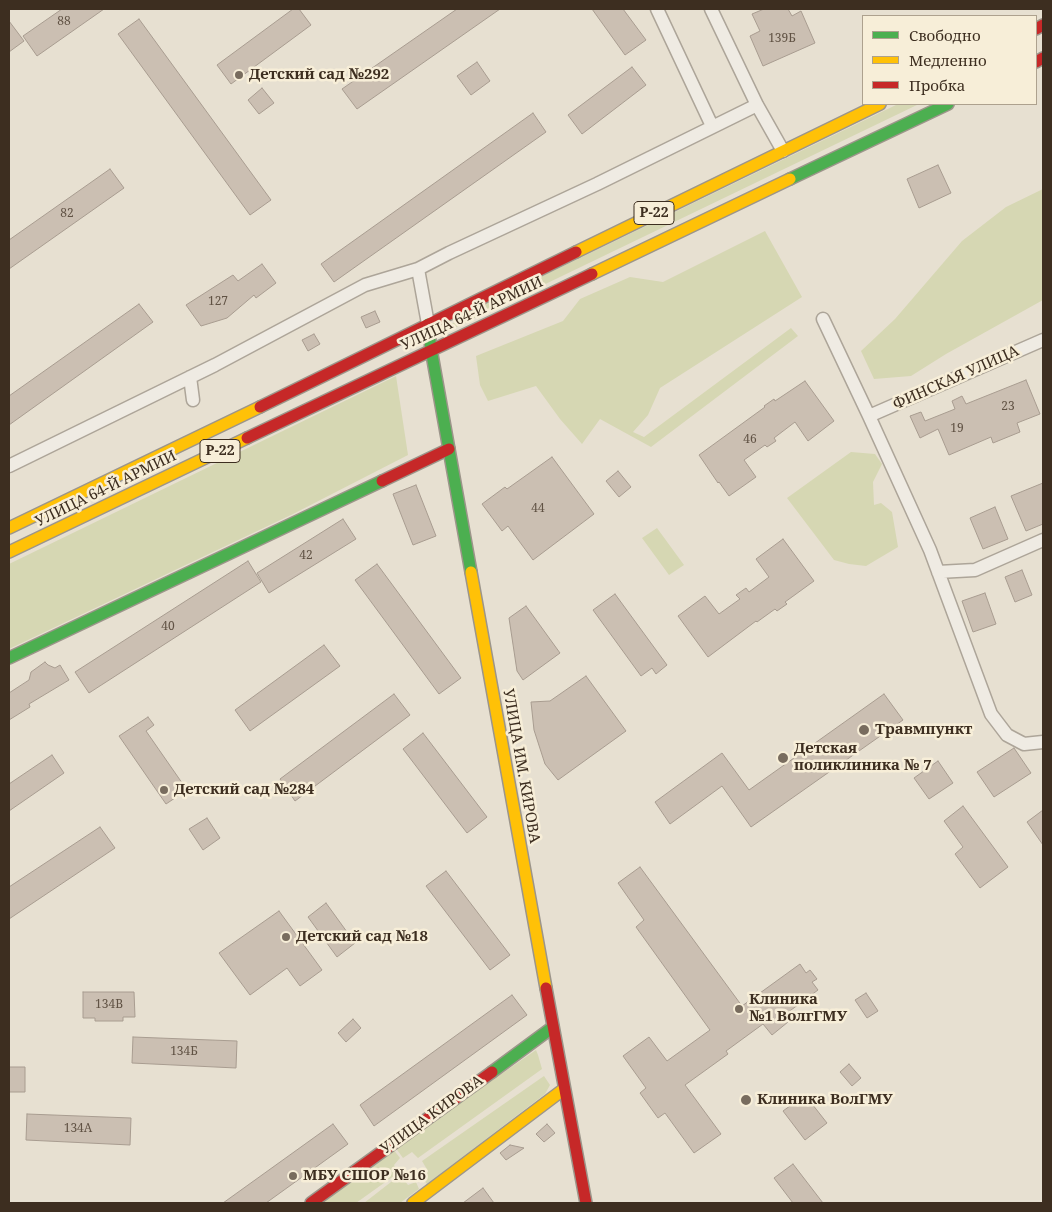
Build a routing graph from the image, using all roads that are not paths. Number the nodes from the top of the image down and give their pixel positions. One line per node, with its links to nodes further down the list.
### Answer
1 (657, 9): 6 (street)
2 (711, 9): 3 (street)
3 (757, 105): 6 (street); 7 (street)
4 (878, 105): 7 (main road, УЛИЦА 64-Й АРМИИ / Р-22)
5 (946, 105): 12 (main road, УЛИЦА 64-Й АРМИИ / Р-22)
6 (712, 126): 8 (street)
7 (783, 151): 10 (main road, УЛИЦА 64-Й АРМИИ / Р-22)
8 (418, 269): 10 (street); 13 (street)
9 (823, 319): 15 (street)
10 (428, 324): 12 (main road, УЛИЦА ИМ. КИРОВА); 18 (main road, УЛИЦА 64-Й АРМИИ / Р-22)
11 (1043, 340): 15 (street, ФИНСКАЯ УЛИЦА)
12 (432, 350): 16 (main road, УЛИЦА ИМ. КИРОВА); 20 (main road, УЛИЦА 64-Й АРМИИ / Р-22)
13 (190, 377): 14 (street); 17 (street)
14 (193, 400)
15 (869, 416): 21 (street)
16 (449, 449): 22 (main road); 24 (main road, УЛИЦА ИМ. КИРОВА)
17 (9, 466)
18 (9, 528)
19 (1043, 540): 21 (street)
20 (9, 552)
21 (938, 572): 23 (street)
22 (9, 658)
23 (1043, 742)
24 (553, 1027): 25 (main road, УЛИЦА ИМ. КИРОВА); 26 (main road, УЛИЦА КИРОВА)
25 (564, 1089): 27 (main road); 28 (main road, УЛИЦА ИМ. КИРОВА)
26 (311, 1203)
27 (413, 1203)
28 (586, 1203)

